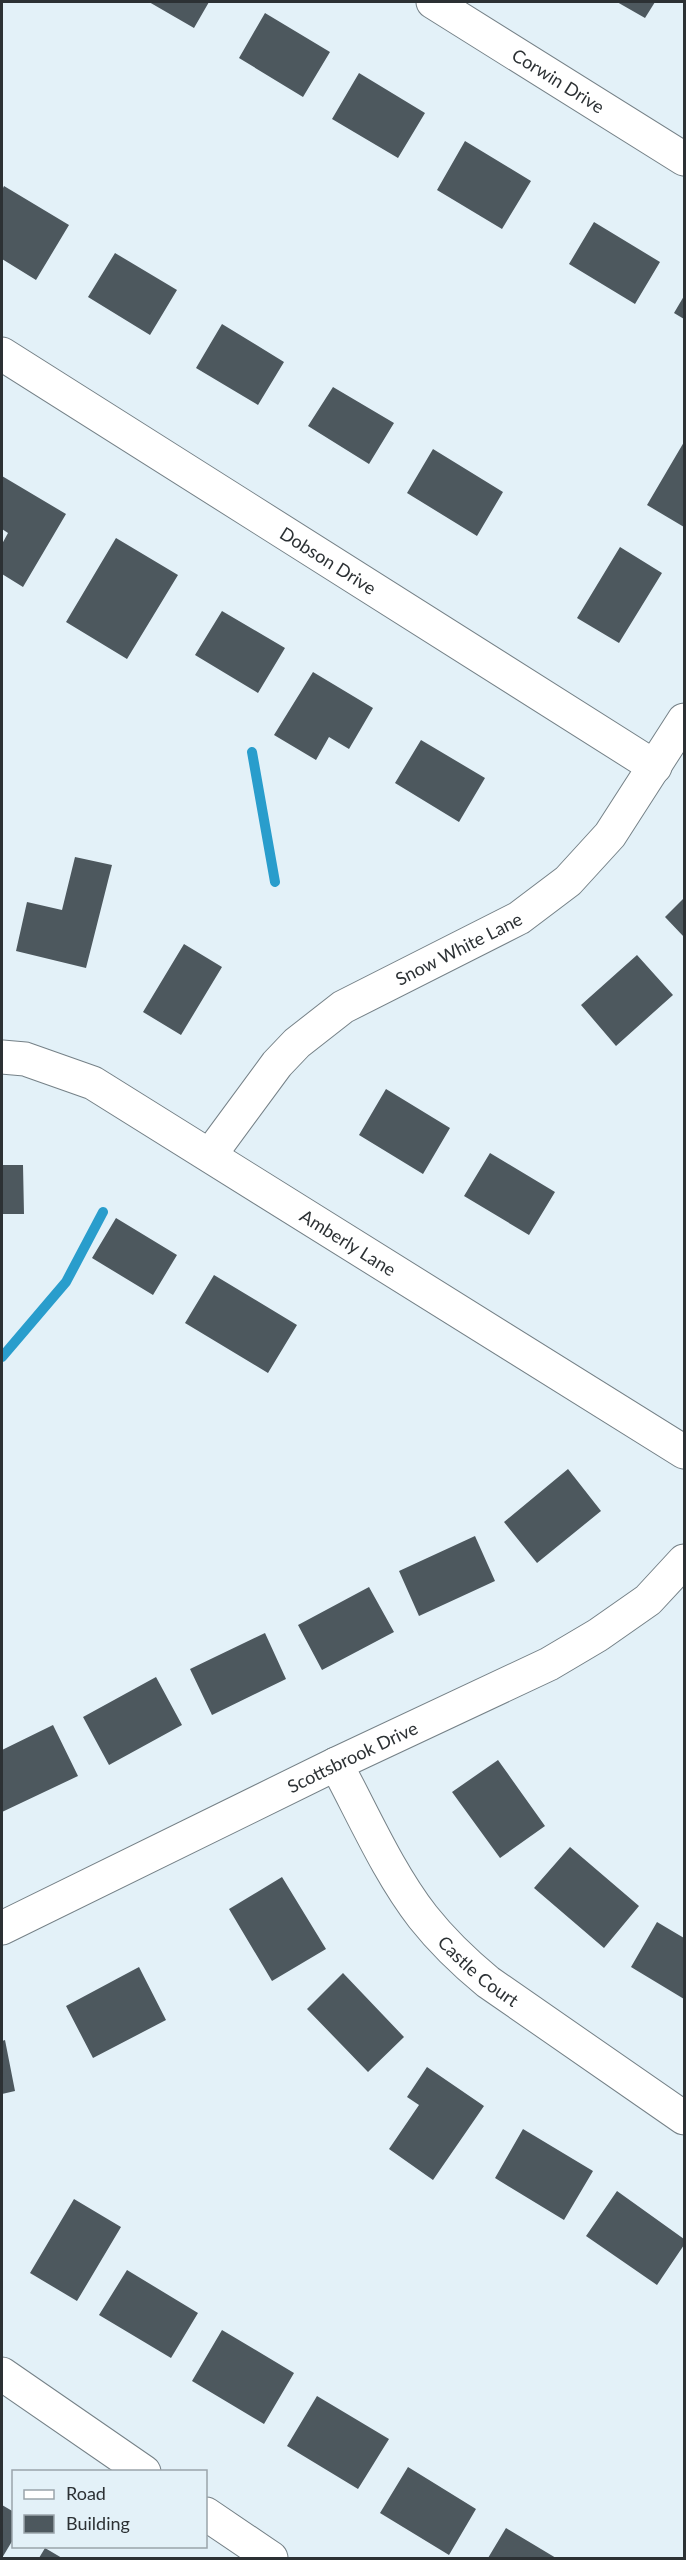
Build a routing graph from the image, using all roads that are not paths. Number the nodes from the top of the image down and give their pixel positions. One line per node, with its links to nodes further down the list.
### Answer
1 (433, 2): 2 (street, Corwin Drive)
2 (684, 159)
3 (2, 354): 5 (street, Dobson Drive)
4 (684, 720): 5 (street, Snow White Lane)
5 (655, 767): 7 (street, Snow White Lane)
6 (2, 1057): 7 (street, Amberly Lane)
7 (210, 1155): 8 (street, Amberly Lane)
8 (684, 1452)
9 (684, 1561): 10 (street, Scottsbrook Drive)
10 (336, 1764): 11 (street, Scottsbrook Drive); 12 (street, Castle Court)
11 (2, 1928)
12 (684, 2118)
13 (2, 2374): 14 (street)
14 (141, 2470)
15 (207, 2515): 16 (street)
16 (271, 2559)

